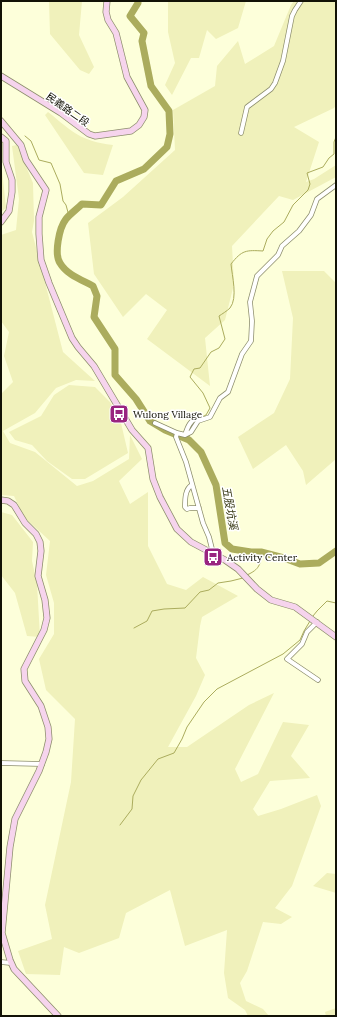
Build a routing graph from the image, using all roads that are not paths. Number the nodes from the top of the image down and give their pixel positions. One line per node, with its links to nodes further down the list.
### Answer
1 (107, 1): 3 (main road, 民義路二段)
2 (301, 1): 5 (street)
3 (1, 76)
4 (1, 121): 16 (main road)
5 (241, 133)
6 (1, 137): 8 (main road)
7 (336, 185): 11 (street)
8 (1, 222)
9 (198, 417): 11 (street)
10 (155, 423): 12 (street)
11 (185, 434): 12 (street)
12 (176, 435): 13 (street)
13 (192, 485): 15 (street); 15 (street)
14 (1, 500): 21 (main road)
15 (199, 508): 16 (street)
16 (213, 554): 17 (main road)
17 (314, 620): 18 (main road); 19 (street)
18 (336, 638)
19 (318, 680)
20 (1, 763): 21 (street)
21 (42, 764): 22 (main road)
22 (3, 893): 24 (main road)
23 (1, 962): 24 (street)
24 (11, 963): 25 (main road)
25 (58, 1016)

